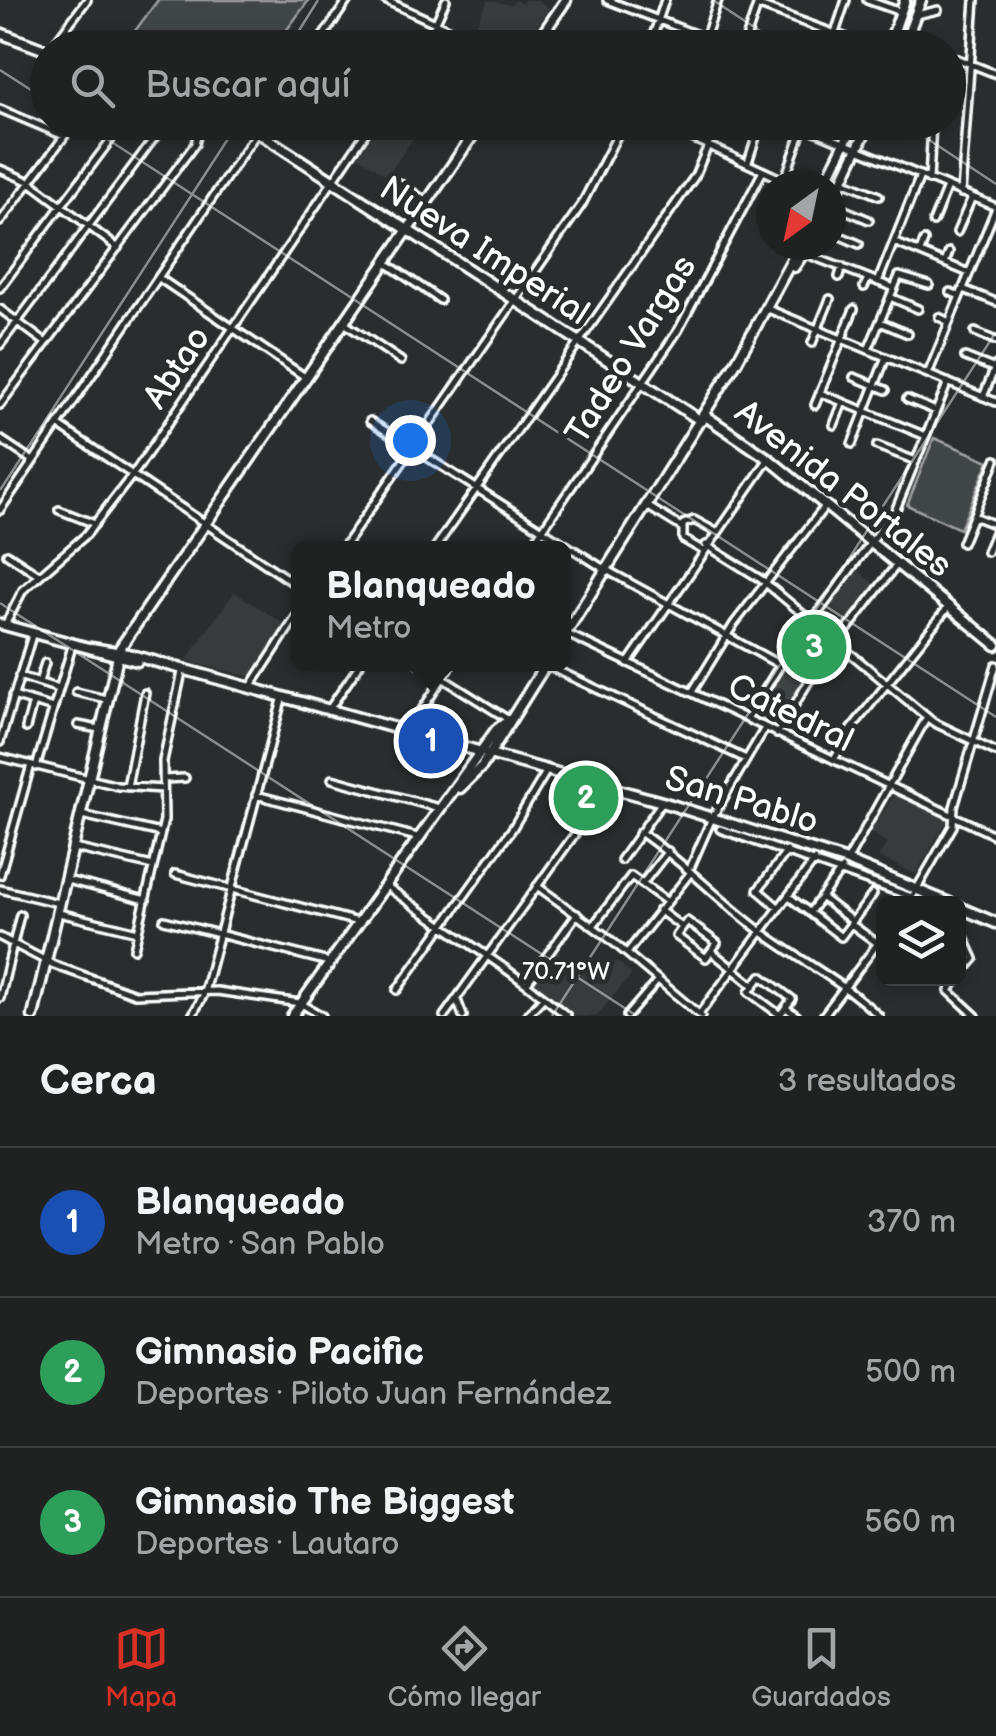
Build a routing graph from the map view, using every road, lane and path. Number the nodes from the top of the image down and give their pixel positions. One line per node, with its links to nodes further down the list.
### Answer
1 (86, 0): 20 (street)
2 (348, 0): 21 (street)
3 (385, 0): 19 (street)
4 (446, 0): 19 (street)
5 (566, 0): 24 (main road)
6 (607, 0): 18 (street)
7 (665, 0): 18 (street)
8 (718, 0): 27 (street)
9 (846, 0): 30 (street)
10 (867, 0): 16 (street)
11 (906, 0): 16 (main road)
12 (922, 0): 17 (main road)
13 (975, 0): 36 (street)
14 (758, 3): 28 (street); 29 (street)
15 (938, 10): 17 (street)
16 (902, 12): 31 (main road)
17 (916, 15): 32 (main road)
18 (657, 22): 25 (street); 26 (street)
19 (437, 24): 22 (street); 23 (street)
20 (63, 30)
21 (328, 30)
22 (434, 30)
23 (450, 30)
24 (546, 30)
25 (655, 30)
26 (681, 30)
27 (708, 30)
28 (749, 30)
29 (827, 30)
30 (836, 30)
31 (895, 30)
32 (910, 30)
33 (0, 34): 34 (main road)
34 (30, 43)
35 (966, 62): 36 (street)
36 (970, 64): 37 (street); 39 (street)
37 (996, 74)
38 (0, 109): 40 (street)
39 (966, 121)
40 (30, 122)
41 (61, 140): 70 (street)
42 (111, 140): 81 (street)
43 (153, 140): 88 (street)
44 (196, 140): 97 (street)
45 (253, 140): 109 (street)
46 (279, 140): 71 (main road, Nueva Imperial)
47 (361, 140): 71 (street, Abtao)
48 (470, 140): 79 (main road)
49 (615, 140): 122 (street)
50 (696, 140): 60 (street)
51 (712, 140): 60 (street)
52 (755, 140): 62 (street)
53 (798, 140): 65 (street)
54 (836, 140): 59 (street)
55 (846, 140): 59 (main road)
56 (862, 140): 61 (main road)
57 (931, 140): 69 (street)
58 (965, 140): 76 (street)
59 (844, 144): 61 (street); 66 (main road)
60 (710, 146): 62 (street); 143 (street)
61 (858, 150): 67 (main road); 68 (street)
62 (747, 164): 64 (street)
63 (0, 170): 70 (street)
64 (761, 170)
65 (788, 170)
66 (831, 170)
67 (846, 175)
68 (920, 176): 69 (street); 82 (street)
69 (929, 180): 75 (street)
70 (30, 182): 81 (street); 86 (street)
71 (333, 182): 91 (main road, Nueva Imperial); 133 (street, Abtao)
72 (846, 182): 77 (street)
73 (400, 184): 79 (street)
74 (756, 184): 154 (street, Tadeo Vargas)
75 (947, 187): 76 (street); 87 (street)
76 (961, 193): 78 (street)
77 (879, 196)
78 (972, 197): 83 (street); 90 (street)
79 (427, 202): 91 (main road)
80 (898, 204): 82 (street)
81 (62, 206): 88 (street); 114 (street)
82 (908, 207): 92 (street)
83 (996, 208): 107 (street)
84 (846, 211): 85 (street)
85 (869, 220)
86 (0, 222)
87 (934, 222)
88 (89, 226): 97 (street); 129 (street)
89 (888, 229): 92 (street)
90 (958, 232)
91 (406, 233): 105 (main road); 122 (main road, Nueva Imperial)
92 (898, 233): 95 (street)
93 (846, 238): 96 (street)
94 (924, 241): 98 (street)
95 (894, 242): 98 (street); 101 (street)
96 (859, 244)
97 (118, 248): 142 (street)
98 (920, 252): 104 (street)
99 (949, 252): 104 (street)
100 (878, 253): 101 (street)
101 (888, 258): 111 (street)
102 (796, 260): 125 (main road)
103 (827, 260): 106 (street)
104 (945, 262): 107 (street)
105 (386, 263): 121 (street); 130 (main road)
106 (842, 268): 108 (street); 110 (street)
107 (970, 272): 116 (street)
108 (838, 277)
109 (159, 278): 133 (street); 168 (street)
110 (868, 278): 111 (street); 113 (street)
111 (878, 282): 115 (street)
112 (929, 285): 115 (street)
113 (864, 287)
114 (0, 288)
115 (894, 288): 119 (street)
116 (963, 288): 118 (street); 123 (street)
117 (950, 292): 118 (street)
118 (960, 296): 132 (street)
119 (890, 297): 126 (street); 131 (street)
120 (830, 299): 134 (street)
121 (440, 300)
122 (512, 302): 143 (main road, Nueva Imperial); 174 (street)
123 (996, 302)
124 (0, 309): 129 (street)
125 (768, 309): 134 (street); 166 (main road)
126 (918, 309)
127 (854, 310): 137 (street)
128 (939, 317): 132 (street)
129 (17, 322): 141 (street); 142 (street)
130 (344, 322): 148 (street); 151 (main road)
131 (880, 322): 136 (street); 145 (street)
132 (949, 322): 144 (street)
133 (233, 328): 151 (street); 179 (street, Abtao)
134 (818, 329): 137 (street); 140 (street)
135 (975, 332): 138 (street)
136 (908, 334)
137 (842, 339): 145 (street); 157 (street)
138 (996, 341)
139 (929, 342): 144 (street)
140 (812, 343)
141 (0, 344)
142 (46, 344): 162 (street)
143 (579, 344): 154 (main road, Nueva Imperial); 181 (street)
144 (940, 346): 150 (street)
145 (868, 350): 146 (street)
146 (886, 357): 150 (street); 155 (street)
147 (965, 357): 149 (street)
148 (402, 360)
149 (996, 368): 158 (street)
150 (928, 374): 153 (street)
151 (306, 378): 189 (main road)
152 (854, 378): 155 (street)
153 (948, 382): 158 (street); 165 (street)
154 (643, 384): 166 (main road, Nueva Imperial); 192 (street, Tadeo Vargas)
155 (874, 386): 156 (street); 164 (street)
156 (886, 390)
157 (820, 393): 160 (street); 163 (street)
158 (983, 397): 161 (street)
159 (907, 399): 165 (street)
160 (843, 402): 164 (street); 169 (street)
161 (996, 402)
162 (0, 404)
163 (815, 405)
164 (864, 411): 170 (street); 172 (street)
165 (936, 411): 170 (street)
166 (702, 418): 175 (main road, Avenida Portales); 184 (main road)
167 (370, 422): 174 (street)
168 (58, 425): 177 (street); 179 (street)
169 (834, 425)
170 (926, 436): 176 (street)
171 (0, 439): 177 (street)
172 (852, 444)
173 (878, 446): 176 (street)
174 (412, 448): 181 (street); 194 (street)
175 (769, 459): 183 (main road, Avenida Portales); 193 (street)
176 (916, 461): 198 (street)
177 (33, 462): 185 (street)
178 (996, 462): 180 (street)
179 (132, 475): 188 (street, Abtao); 189 (street)
180 (985, 488): 182 (street); 187 (street)
181 (477, 489): 192 (street); 195 (street)
182 (994, 491)
183 (826, 505): 198 (main road, Avenida Portales); 208 (street)
184 (647, 506): 190 (street); 205 (main road)
185 (0, 510)
186 (59, 510): 188 (street)
187 (973, 516): 191 (street); 199 (street)
188 (95, 524): 206 (street, Abtao)
189 (206, 525): 207 (street); 221 (main road)
190 (682, 526): 193 (street); 201 (street)
191 (996, 527): 202 (street)
192 (542, 530): 196 (street, Tadeo Vargas); 197 (street)
193 (716, 532): 201 (street)
194 (348, 541)
195 (441, 541)
196 (535, 541)
197 (560, 541)
198 (872, 542): 204 (main road, Avenida Portales); 211 (street)
199 (962, 543)
200 (571, 548): 205 (street)
201 (704, 548): 208 (street); 209 (street)
202 (987, 552)
203 (7, 554): 206 (street)
204 (898, 563): 210 (main road, Avenida Portales); 218 (street)
205 (606, 570): 209 (street); 212 (main road)
206 (39, 575): 213 (street, Abtao)
207 (291, 581)
208 (764, 582): 211 (street); 216 (street)
209 (667, 601): 216 (street); 223 (street)
210 (949, 606): 220 (main road, Avenida Portales); 235 (street)
211 (812, 621): 218 (street); 224 (street)
212 (571, 623)
213 (2, 624): 215 (main road, San Pablo)
214 (291, 625): 237 (street)
215 (33, 632): 219 (main road, San Pablo); 232 (street)
216 (728, 634): 224 (street); 239 (street)
217 (571, 637): 223 (street, Catedral)
218 (838, 642): 235 (street); 255 (street)
219 (74, 644): 221 (main road, San Pablo); 236 (street)
220 (996, 645)
221 (117, 655): 231 (main road, San Pablo); 242 (main road)
222 (45, 662): 234 (street)
223 (628, 663): 239 (street, Catedral)
224 (780, 665): 248 (street)
225 (996, 666): 257 (street)
226 (355, 671): 246 (street)
227 (432, 671): 233 (street)
228 (448, 671): 233 (street)
229 (540, 671): 249 (main road)
230 (560, 671): 261 (street)
231 (182, 672): 237 (main road, San Pablo); 268 (street)
232 (19, 676): 234 (street); 241 (street)
233 (443, 678): 249 (street); 254 (street)
234 (39, 682): 236 (street)
235 (888, 682): 247 (street); 262 (street)
236 (59, 688): 245 (street)
237 (249, 690): 243 (main road, San Pablo)
238 (76, 692): 242 (street)
239 (692, 692): 248 (street, Catedral)
240 (145, 693): 269 (street)
241 (13, 696): 244 (street); 256 (street)
242 (106, 699): 253 (main road)
243 (282, 700): 246 (main road, San Pablo); 273 (street)
244 (34, 702): 245 (street); 251 (street)
245 (53, 708): 263 (street)
246 (328, 712): 254 (main road, San Pablo)
247 (927, 717): 257 (street); 270 (street)
248 (747, 719): 252 (street, Catedral)
249 (509, 720): 259 (main road)
250 (78, 724): 253 (street)
251 (26, 728)
252 (765, 728): 255 (street, Catedral); 261 (street)
253 (99, 729): 266 (main road)
254 (406, 734): 259 (main road, San Pablo)
255 (777, 734): 262 (street, Catedral)
256 (0, 742)
257 (973, 742): 258 (street); 277 (street)
258 (996, 752)
259 (483, 755): 264 (main road, San Pablo); 275 (main road)
260 (0, 758): 263 (street)
261 (746, 760): 278 (street)
262 (834, 760): 270 (street, Catedral)
263 (34, 766): 266 (street); 295 (street)
264 (546, 772): 271 (main road, San Pablo); 321 (street)
265 (185, 778): 268 (street)
266 (87, 779): 269 (street); 276 (main road)
267 (332, 779): 275 (street)
268 (163, 780): 272 (street)
269 (127, 787): 272 (street)
270 (890, 787): 277 (street, Catedral); 291 (street)
271 (608, 788): 274 (main road, San Pablo); 299 (street)
272 (164, 789): 282 (street)
273 (256, 795): 285 (street); 300 (street)
274 (662, 802): 278 (main road, San Pablo); 281 (street)
275 (442, 809): 285 (main road)
276 (79, 814): 282 (street); 286 (main road)
277 (953, 816): 284 (street, Catedral); 305 (street)
278 (712, 818): 279 (main road, San Pablo); 293 (street)
279 (731, 824): 283 (main road); 291 (main road, San Pablo)
280 (720, 830): 283 (street, San Pablo)
281 (640, 832): 287 (street); 289 (street)
282 (161, 833): 292 (street)
283 (738, 836): 288 (street, San Pablo)
284 (996, 836)
285 (420, 838): 298 (main road)
286 (72, 847): 292 (street); 296 (main road)
287 (668, 850): 293 (street); 297 (street)
288 (787, 851): 290 (street, San Pablo); 310 (street)
289 (621, 860)
290 (815, 860): 291 (street, San Pablo); 303 (street)
291 (844, 865): 304 (main road, San Pablo); 306 (street)
292 (154, 866): 307 (street)
293 (691, 869): 308 (street); 324 (street)
294 (175, 874): 300 (street)
295 (0, 875)
296 (64, 880): 307 (street); 309 (main road)
297 (643, 883): 308 (street); 320 (street)
298 (385, 886): 317 (main road); 321 (street)
299 (538, 886): 314 (street); 334 (street)
300 (230, 888): 317 (street); 325 (street)
301 (0, 890): 309 (street)
302 (873, 894): 318 (street)
303 (788, 896): 310 (street); 313 (street)
304 (911, 896)
305 (914, 896)
306 (821, 898): 313 (street); 318 (street)
307 (146, 900): 323 (street)
308 (666, 901): 311 (street)
309 (57, 908): 323 (street); 335 (main road)
310 (779, 908): 324 (street)
311 (660, 910): 322 (street); 333 (street)
312 (966, 910): 319 (main road)
313 (810, 912): 318 (street)
314 (577, 914): 320 (street); 340 (street)
315 (20, 915): 327 (street)
316 (164, 920): 325 (street)
317 (358, 922): 336 (main road)
318 (852, 923): 329 (street)
319 (996, 923)
320 (593, 926): 333 (street)
321 (442, 927): 334 (street); 344 (street)
322 (682, 928): 332 (street); 332 (street)
323 (138, 932): 331 (street)
324 (761, 932): 338 (street); 342 (street)
325 (218, 934): 336 (street); 345 (street)
326 (0, 937): 327 (street)
327 (12, 942): 335 (street); 347 (street)
328 (966, 942): 337 (street)
329 (876, 943)
330 (876, 945): 342 (street)
331 (134, 949)
332 (711, 951): 338 (street)
333 (627, 953): 339 (street)
334 (486, 958): 340 (street); 348 (street)
335 (45, 959): 345 (street); 352 (main road)
336 (329, 962): 349 (main road)
337 (966, 968)
338 (733, 970): 341 (street); 351 (street)
339 (658, 980): 351 (street); 360 (street)
340 (527, 983): 346 (street)
341 (754, 986): 350 (street); 350 (street)
342 (846, 986): 362 (street); 363 (street)
343 (948, 986): 364 (street)
344 (397, 990)
345 (203, 991): 349 (street); 353 (street)
346 (544, 997): 358 (street); 359 (street)
347 (0, 998)
348 (456, 999): 356 (street); 357 (street)
349 (300, 1003): 354 (main road); 355 (street)
350 (786, 1008): 361 (street)
351 (700, 1015)
352 (32, 1016)
353 (192, 1016)
354 (292, 1016)
355 (322, 1016)
356 (444, 1016)
357 (463, 1016)
358 (526, 1016)
359 (566, 1016)
360 (627, 1016)
361 (797, 1016)
362 (823, 1016)
363 (879, 1016)
364 (976, 1016)

